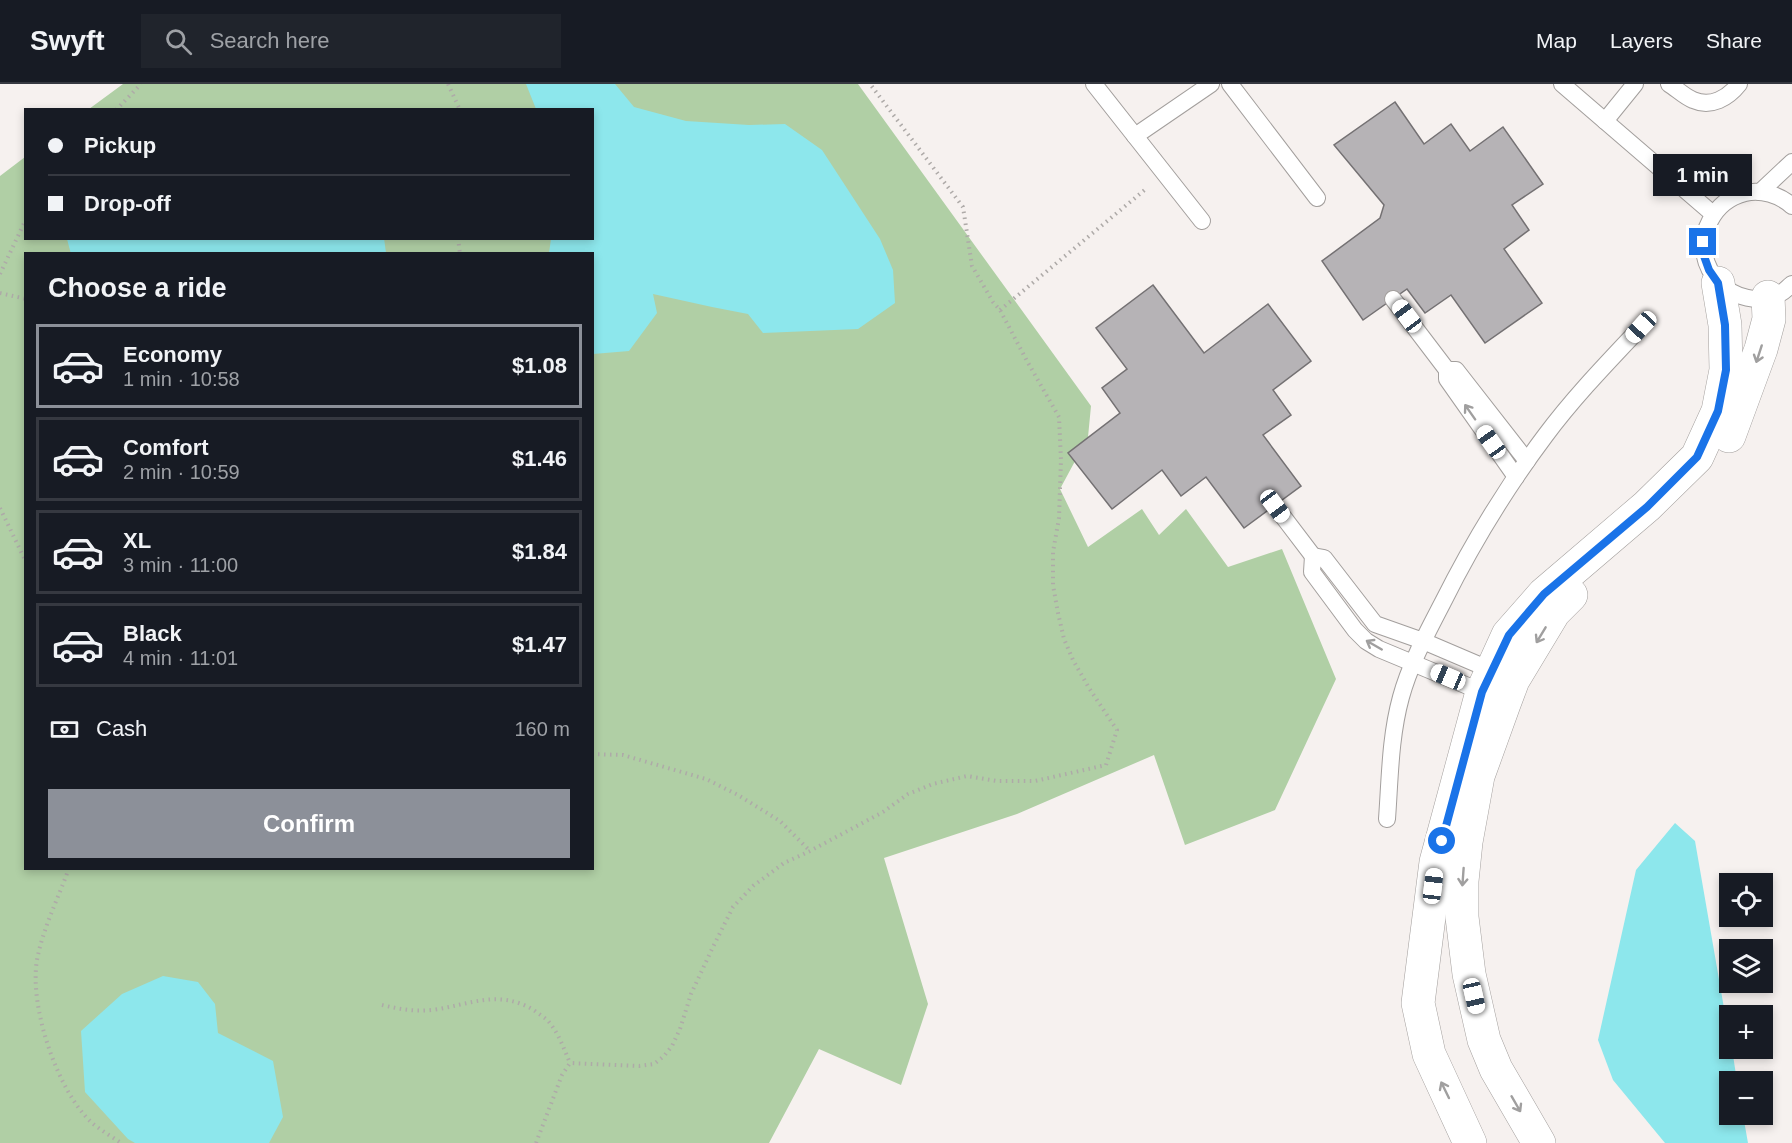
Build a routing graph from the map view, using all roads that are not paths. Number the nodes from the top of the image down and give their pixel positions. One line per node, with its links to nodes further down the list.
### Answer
1 (1094, 84): 9 (lane)
2 (1211, 84): 9 (lane)
3 (1230, 84): 12 (lane)
4 (1562, 84): 8 (lane)
5 (1635, 84): 8 (lane)
6 (1669, 84): 7 (lane)
7 (1739, 84)
8 (1605, 121): 14 (lane)
9 (1135, 136): 15 (lane)
10 (1792, 162): 11 (lane)
11 (1760, 192): 13 (lane); 14 (lane)
12 (1317, 198)
13 (1792, 206)
14 (1713, 214): 16 (lane)
15 (1202, 221)
16 (1718, 283): 17 (lane); 29 (street)
17 (1780, 291): 29 (street, one-way to 29)
18 (1393, 299): 20 (lane)
19 (1641, 327): 21 (lane)
20 (1447, 370): 21 (lane); 22 (lane, one-way to 20)
21 (1527, 461): 22 (lane)
22 (1516, 477): 27 (lane)
23 (1275, 506): 24 (lane)
24 (1313, 556): 25 (lane); 26 (lane)
25 (1348, 590): 26 (lane); 27 (lane)
26 (1334, 600): 28 (lane, one-way to 26)
27 (1423, 641): 28 (lane); 29 (lane)
28 (1413, 662): 29 (lane); 30 (lane)
29 (1498, 686): 31 (street, one-way to 29); 32 (street, one-way to 32)
30 (1387, 819)
31 (1470, 1143)
32 (1539, 1143)

